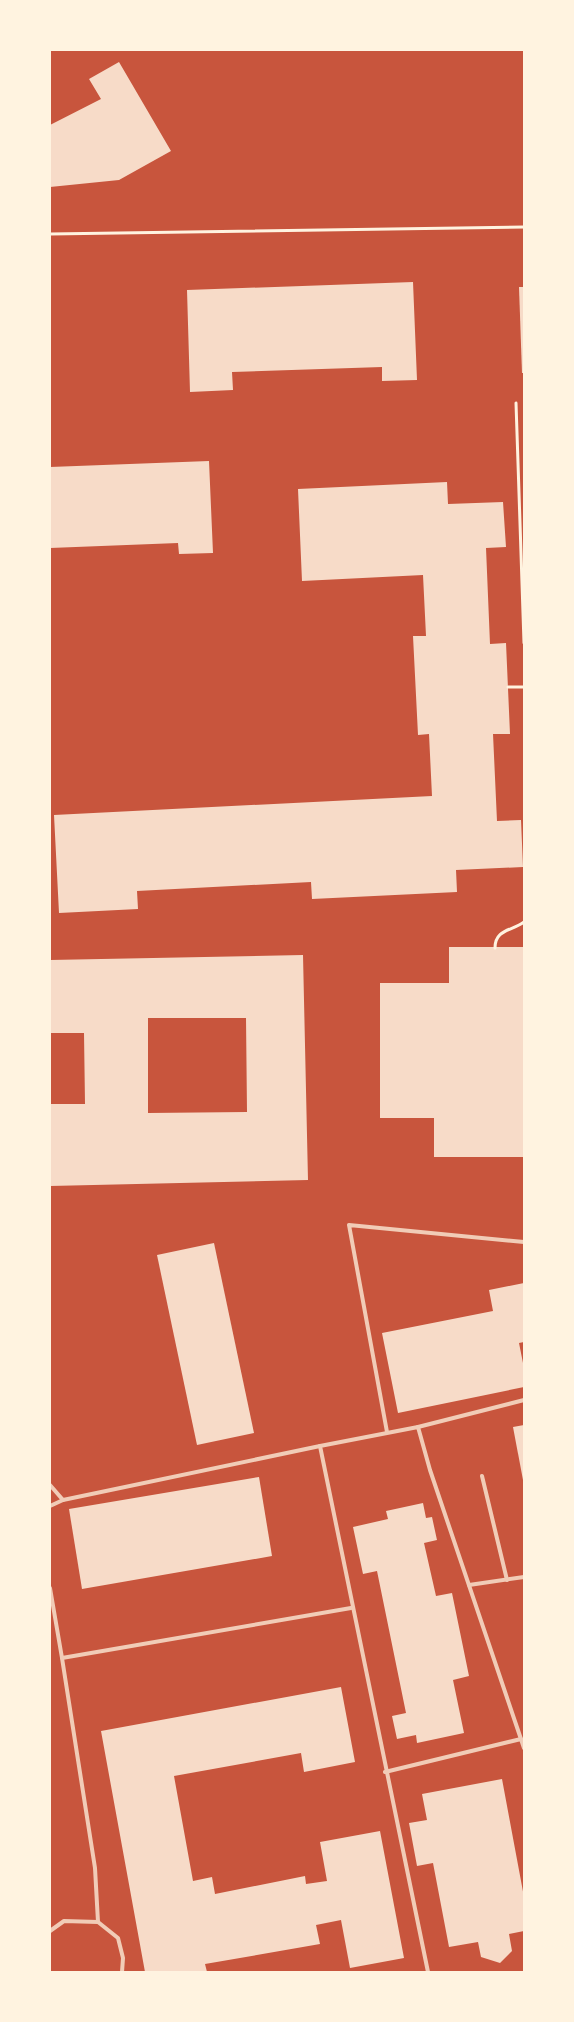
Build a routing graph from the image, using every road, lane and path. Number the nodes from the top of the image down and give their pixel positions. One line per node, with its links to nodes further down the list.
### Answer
1 (524, 227): 2 (path)
2 (50, 234)
3 (516, 403): 4 (path)
4 (524, 643)
5 (508, 687): 6 (path)
6 (524, 687)
7 (524, 922): 8 (path)
8 (495, 948)
9 (524, 1242): 12 (lane)
10 (524, 1400): 11 (lane)
11 (418, 1426): 12 (lane); 20 (lane)
12 (387, 1432): 13 (lane)
13 (320, 1446): 16 (lane); 22 (lane)
14 (482, 1476): 19 (lane)
15 (50, 1485): 16 (lane)
16 (62, 1500): 17 (lane)
17 (50, 1506)
18 (524, 1577): 19 (lane)
19 (507, 1580): 20 (lane)
20 (469, 1585): 24 (lane)
21 (50, 1588): 23 (lane)
22 (351, 1608): 23 (lane); 26 (lane)
23 (62, 1658): 27 (lane)
24 (521, 1739): 25 (lane); 26 (lane)
25 (524, 1748)
26 (385, 1772): 30 (lane)
27 (98, 1922): 28 (lane); 29 (lane)
28 (50, 1931)
29 (122, 1972)
30 (428, 1972)

